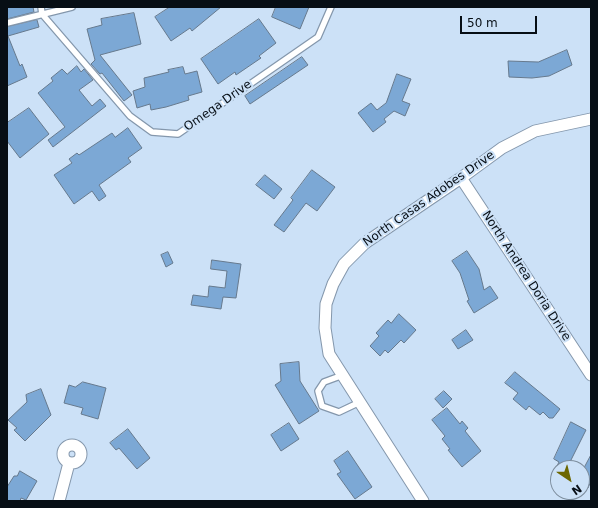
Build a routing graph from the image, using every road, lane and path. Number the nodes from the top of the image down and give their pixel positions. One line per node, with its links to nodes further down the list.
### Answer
1 (41, 7): 4 (lane)
2 (72, 7): 4 (lane)
3 (331, 7): 4 (lane, Omega Drive)
4 (42, 14): 5 (lane)
5 (7, 23)
6 (591, 119): 7 (street, North Casas Adobes Drive)
7 (461, 178): 8 (street, North Casas Adobes Drive); 9 (street, North Andrea Doria Drive)
8 (343, 375): 10 (street, North Casas Adobes Drive); 10 (lane)
9 (591, 375)
10 (360, 402): 13 (street, North Casas Adobes Drive)
11 (69, 463): 12 (street)
12 (59, 501)
13 (423, 501)

